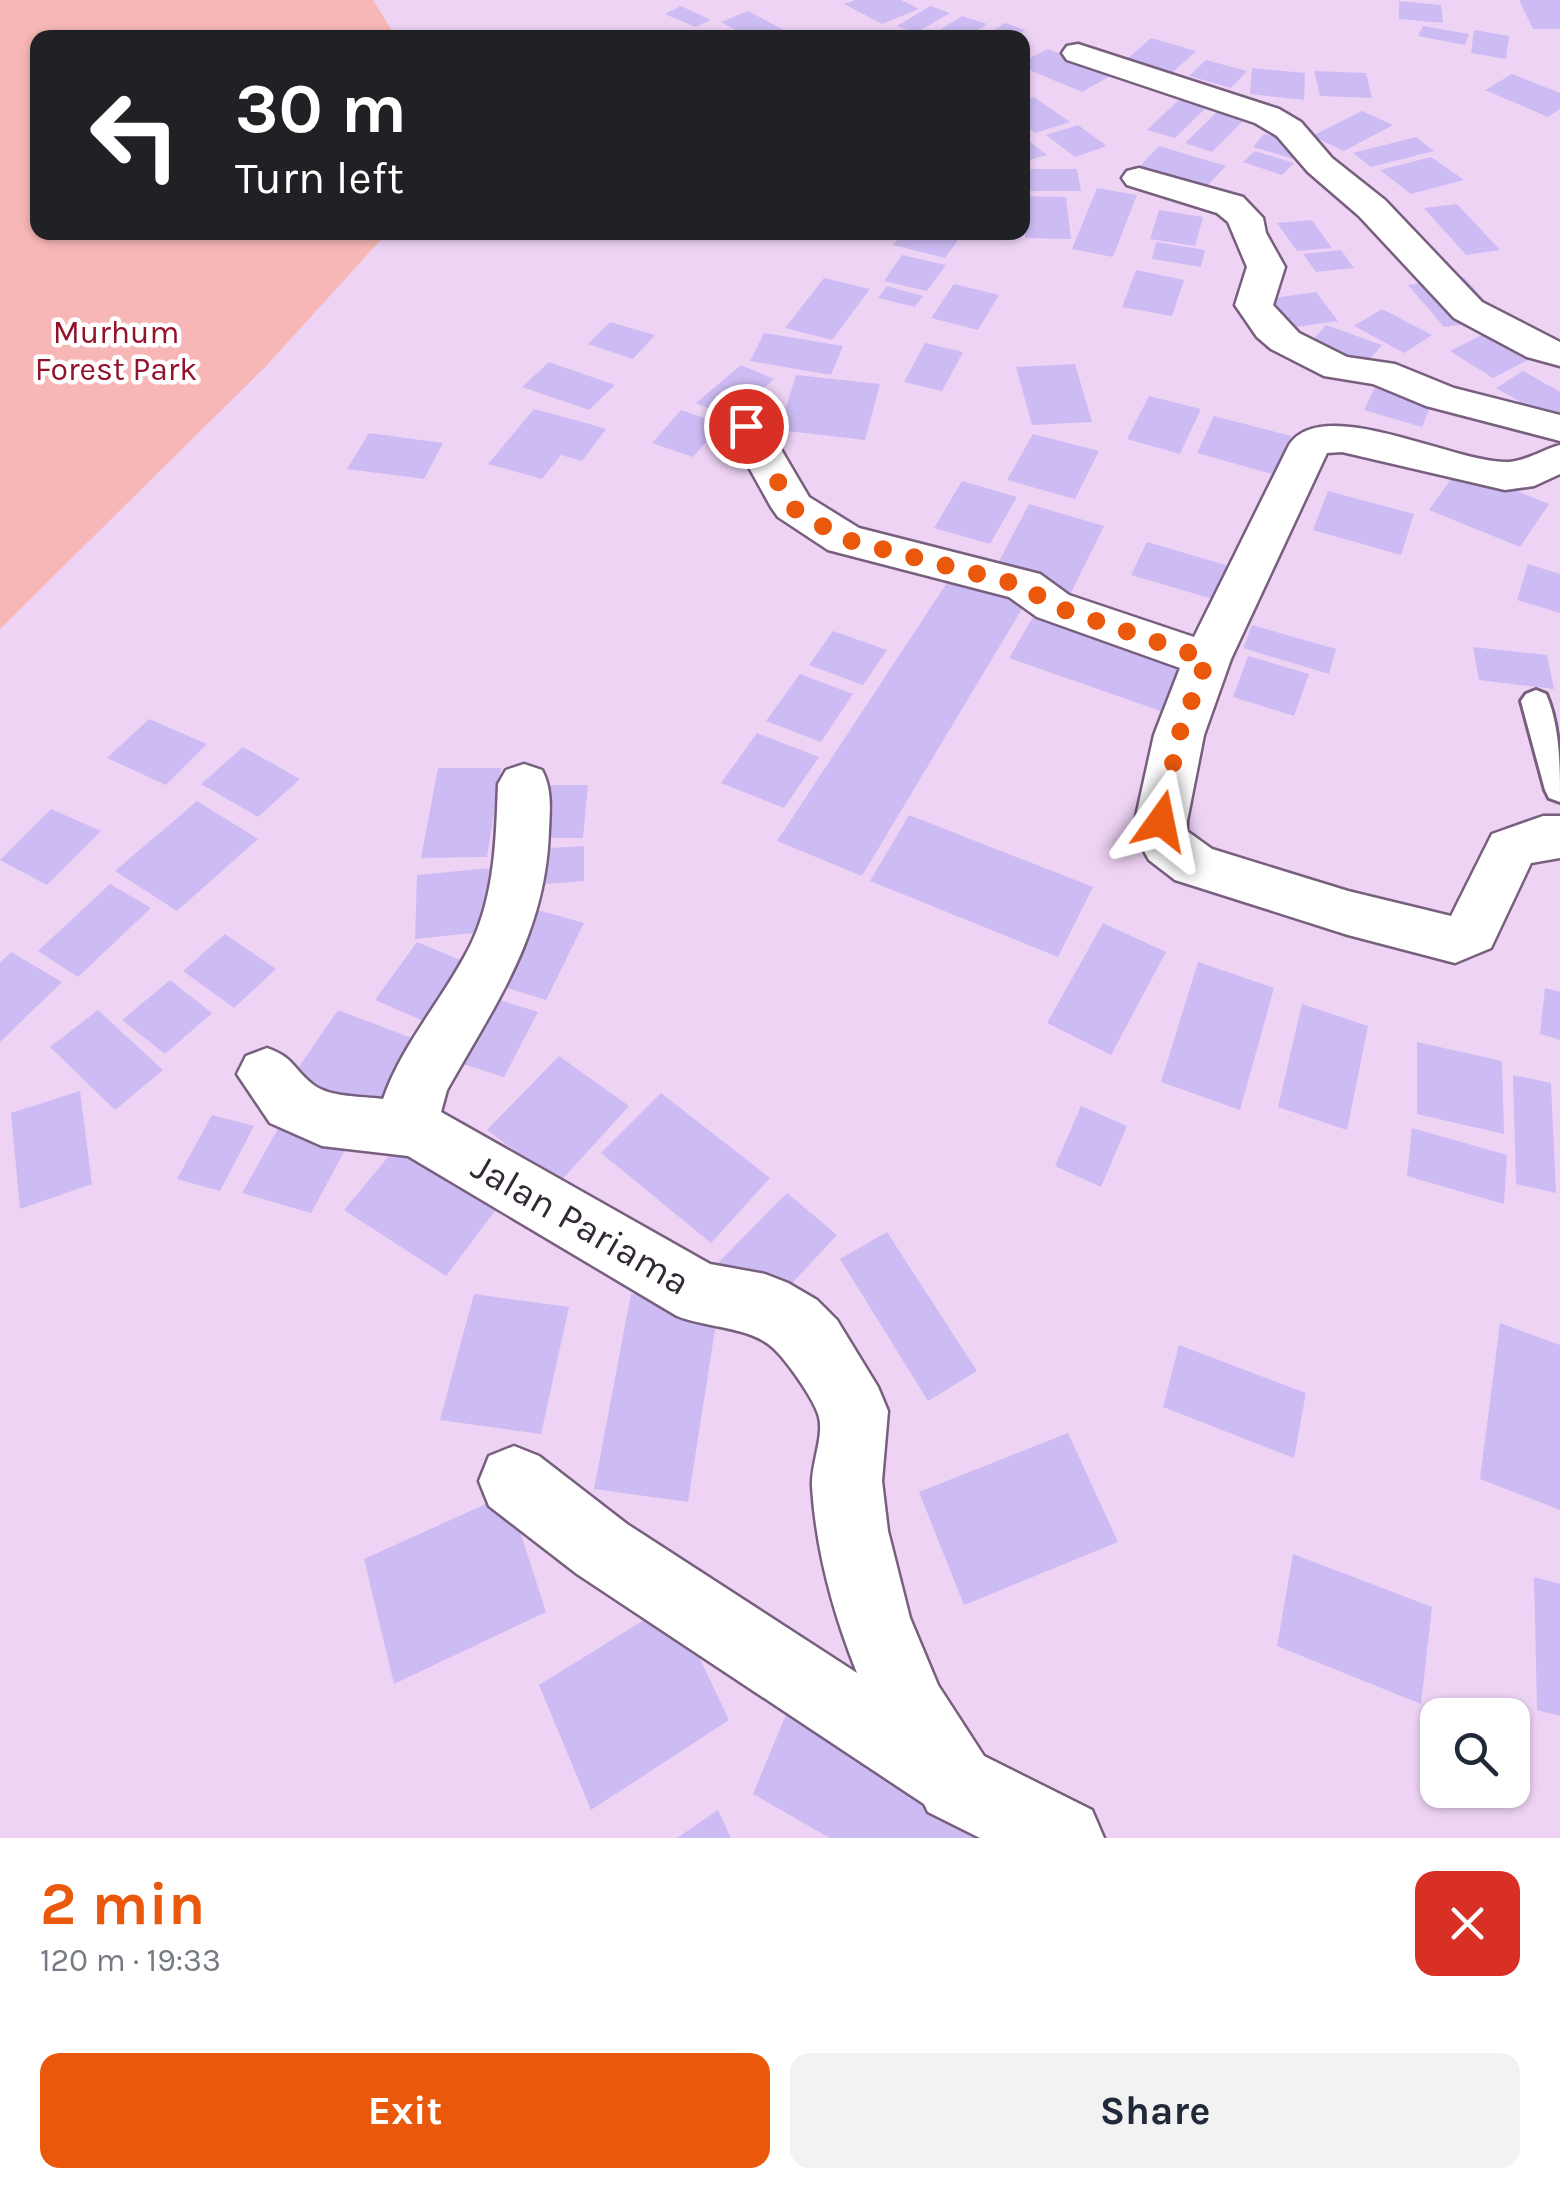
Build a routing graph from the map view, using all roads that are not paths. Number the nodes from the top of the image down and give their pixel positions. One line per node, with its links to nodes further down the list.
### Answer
1 (1078, 53): 3 (street)
2 (1140, 178): 5 (street)
3 (1560, 354)
4 (746, 426): 6 (street)
5 (1551, 436): 6 (street)
6 (1207, 659): 10 (street)
7 (1536, 700): 9 (lane)
8 (524, 784): 12 (street)
9 (1560, 790)
10 (1560, 837)
11 (267, 1074): 12 (street)
12 (418, 1130): 14 (street, Jalan Pariama)
13 (514, 1482): 14 (street)
14 (956, 1784): 15 (street)
15 (1064, 1838)

